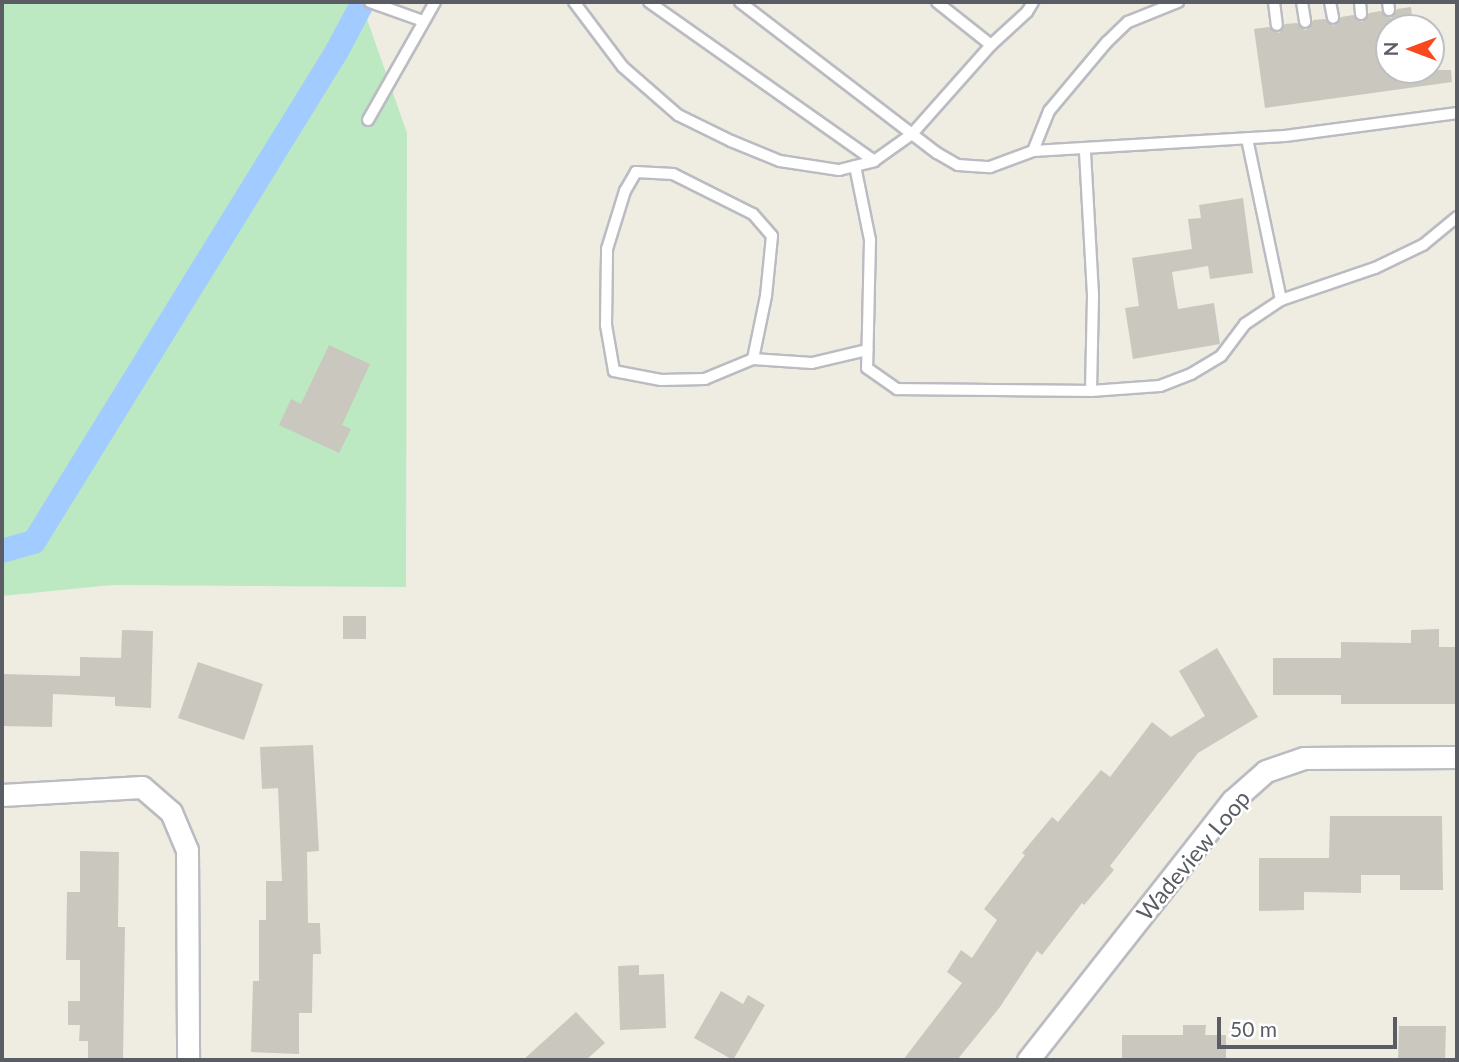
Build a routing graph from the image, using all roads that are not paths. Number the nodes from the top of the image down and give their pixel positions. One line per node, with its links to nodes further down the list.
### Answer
1 (370, 2): 15 (lane)
2 (435, 2): 15 (lane)
3 (574, 2): 26 (lane)
4 (649, 2): 25 (lane)
5 (740, 2): 21 (lane)
6 (937, 2): 18 (lane)
7 (1033, 2): 18 (lane)
8 (1178, 2): 24 (lane)
9 (1273, 2): 17 (lane)
10 (1302, 2): 16 (lane)
11 (1330, 2): 14 (lane)
12 (1360, 2): 13 (lane)
13 (1362, 14)
14 (1333, 18)
15 (423, 21): 20 (lane)
16 (1305, 22)
17 (1277, 26)
18 (991, 45): 21 (lane)
19 (1457, 113): 22 (lane)
20 (368, 120)
21 (912, 134): 24 (lane); 25 (lane)
22 (1247, 139): 23 (lane); 28 (lane)
23 (1085, 150): 24 (lane); 31 (lane)
24 (1033, 151)
25 (874, 160): 26 (lane)
26 (855, 166): 29 (lane)
27 (1457, 218): 28 (lane)
28 (1281, 300): 31 (lane)
29 (867, 350): 30 (lane); 31 (lane)
30 (753, 359): 30 (lane)
31 (1091, 391)
32 (1457, 757): 35 (street, Wadeview Loop)
33 (2, 795): 34 (street)
34 (188, 1060)
35 (1028, 1060)

